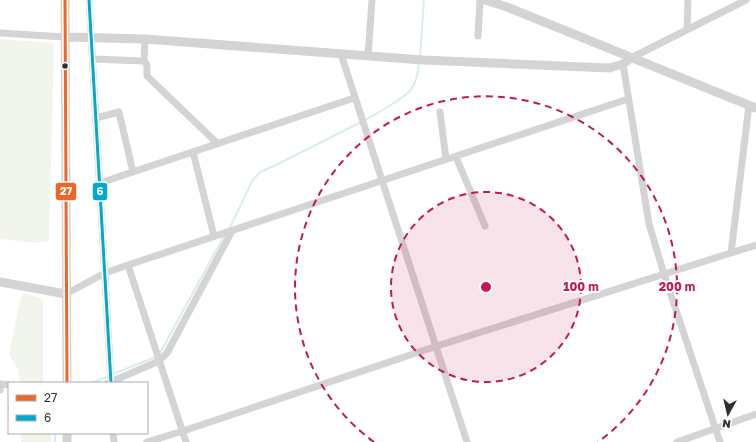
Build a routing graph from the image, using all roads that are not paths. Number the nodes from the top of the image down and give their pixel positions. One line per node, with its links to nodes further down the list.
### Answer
1 (65, 0): 11 (street)
2 (89, 0): 12 (street)
3 (372, 0): 15 (street)
4 (480, 0): 10 (street)
5 (485, 0): 16 (street)
6 (688, 0): 8 (street)
7 (746, 0): 8 (street)
8 (687, 30): 16 (street)
9 (0, 33): 11 (street)
10 (478, 36)
11 (65, 37): 12 (street); 41 (street)
12 (92, 37): 13 (street); 17 (street)
13 (145, 39): 14 (street); 18 (street)
14 (341, 54): 15 (street); 20 (street)
15 (368, 56): 19 (street)
16 (631, 58): 19 (street); 22 (street)
17 (93, 59): 18 (street); 24 (street)
18 (144, 61): 25 (street)
19 (623, 64): 21 (street)
20 (354, 98): 25 (street); 30 (street)
21 (628, 99): 27 (street); 39 (street)
22 (752, 107): 36 (street)
23 (440, 112): 28 (street)
24 (96, 118): 29 (street); 31 (street)
25 (217, 143): 26 (street)
26 (193, 152): 29 (street); 34 (street)
27 (456, 157): 28 (street); 32 (street)
28 (446, 159): 30 (street)
29 (133, 172): 31 (street)
30 (382, 180): 33 (street); 42 (street)
31 (100, 183): 38 (street)
32 (485, 226)
33 (230, 231): 34 (street); 43 (street)
34 (217, 235): 37 (street)
35 (756, 245): 36 (street)
36 (731, 253): 39 (street)
37 (128, 265): 38 (street); 43 (street)
38 (105, 273): 41 (street); 45 (street)
39 (664, 274): 42 (street); 49 (street)
40 (0, 282): 41 (street)
41 (66, 294): 44 (street)
42 (437, 346): 50 (street); 53 (street)
43 (159, 360): 45 (street); 50 (street)
44 (67, 382)
45 (110, 382)
46 (8, 385): 47 (street)
47 (0, 390)
48 (756, 414): 49 (street)
49 (715, 428): 54 (street); 55 (street)
50 (183, 431): 51 (street); 52 (street)
51 (147, 442)
52 (186, 442)
53 (468, 442)
54 (677, 442)
55 (720, 442)

